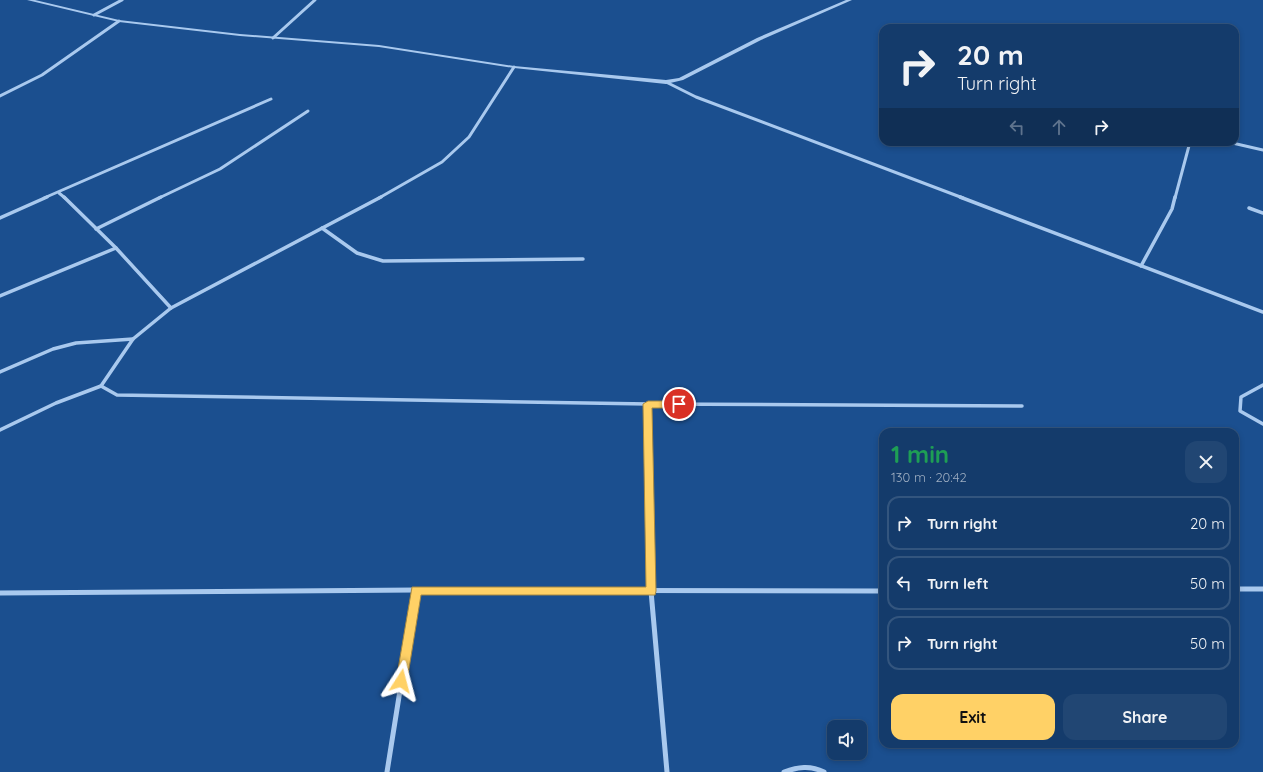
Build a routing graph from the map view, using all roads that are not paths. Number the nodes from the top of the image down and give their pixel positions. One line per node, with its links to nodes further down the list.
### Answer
1 (29, 0): 5 (street)
2 (122, 0): 5 (street)
3 (315, 0): 7 (street)
4 (850, 0): 9 (street)
5 (94, 15): 6 (street)
6 (119, 21): 7 (street); 10 (street)
7 (272, 38): 8 (street)
8 (514, 67): 9 (street); 21 (street)
9 (666, 82): 24 (street)
10 (0, 96)
11 (271, 99): 16 (street)
12 (308, 111): 20 (street)
13 (1239, 145): 15 (street)
14 (1189, 146): 24 (street)
15 (1263, 150)
16 (59, 193): 19 (street); 20 (street)
17 (1249, 208): 18 (street)
18 (1263, 213)
19 (0, 218)
20 (96, 228): 22 (street)
21 (322, 228): 23 (street); 26 (street)
22 (116, 248): 25 (street); 26 (street)
23 (583, 259)
24 (1141, 266): 27 (street)
25 (0, 296)
26 (171, 308): 28 (street)
27 (1263, 312)
28 (133, 339): 29 (street); 31 (street)
29 (0, 372)
30 (1263, 385): 34 (street)
31 (101, 386): 32 (street); 35 (street)
32 (648, 404): 33 (street); 39 (street)
33 (1022, 406)
34 (1263, 424)
35 (0, 430)
36 (1239, 589): 37 (street)
37 (1263, 589)
38 (416, 590): 39 (street); 41 (street); 42 (street)
39 (651, 591): 40 (street); 43 (street)
40 (879, 591)
41 (0, 593)
42 (387, 772)
43 (667, 772)
44 (784, 772): 45 (street)
45 (824, 772)

